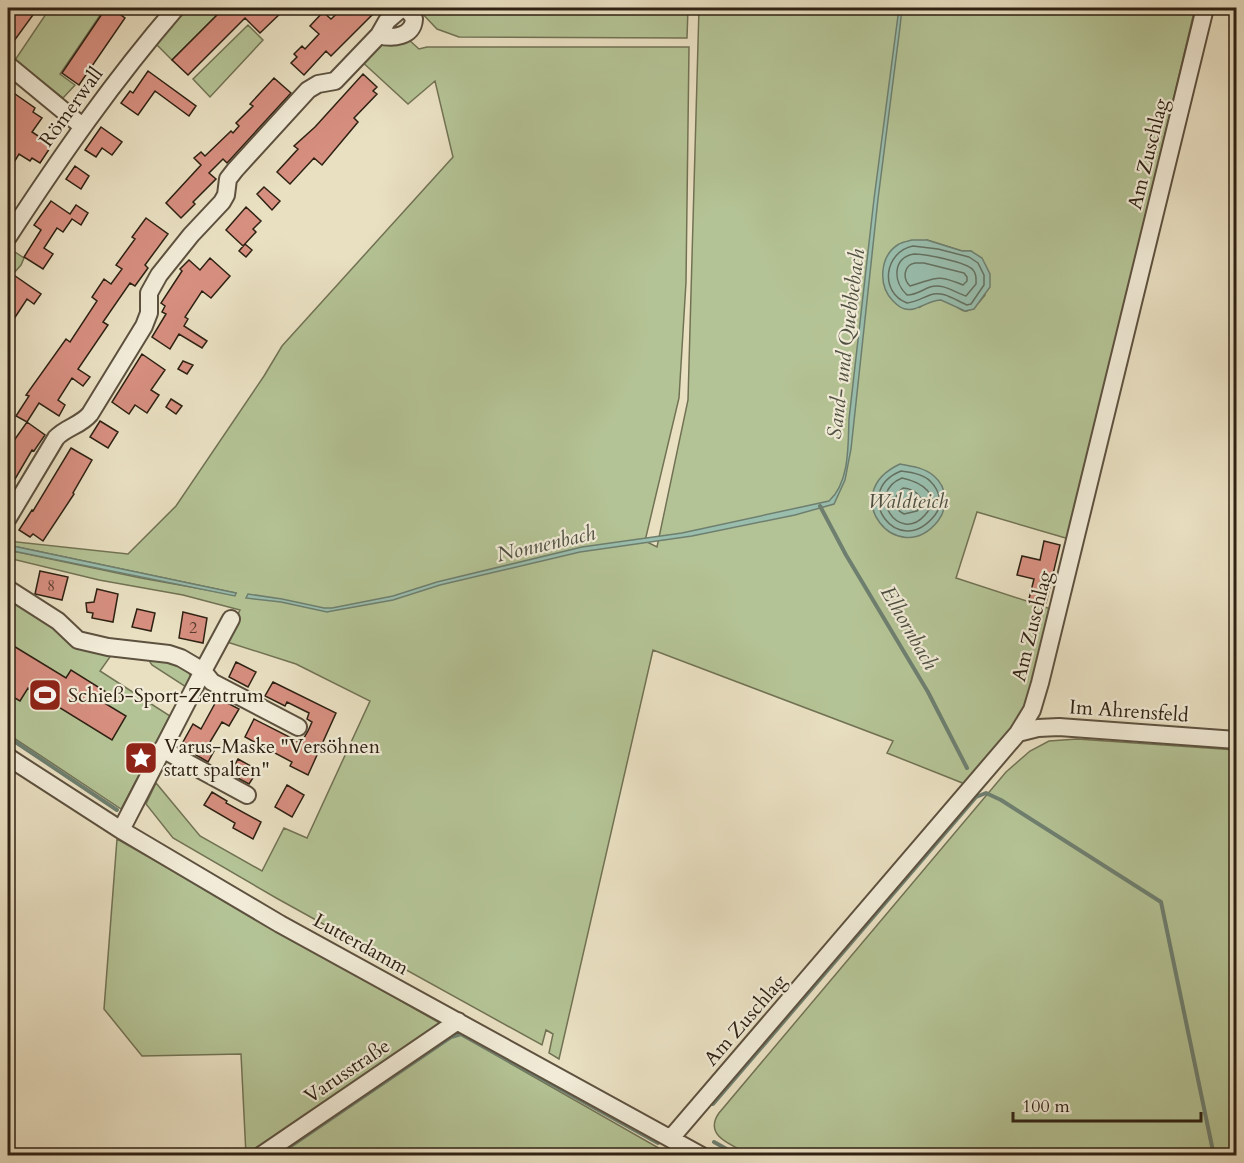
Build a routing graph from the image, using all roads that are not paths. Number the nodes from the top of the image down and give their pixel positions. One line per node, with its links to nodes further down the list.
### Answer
1 (176, 8): 5 (street, Römerwall)
2 (1205, 8): 12 (street, Am Zuschlag)
3 (379, 35): 7 (street)
4 (8, 65): 5 (street)
5 (82, 126): 6 (street, Römerwall)
6 (8, 237)
7 (8, 518)
8 (8, 589): 10 (street)
9 (231, 619): 10 (street)
10 (203, 671): 11 (street); 14 (street)
11 (298, 727)
12 (1018, 733): 13 (street, Im Ahrensfeld); 19 (street, Am Zuschlag)
13 (1236, 740)
14 (162, 750): 16 (street); 17 (street)
15 (8, 757): 17 (street, Lutterdamm)
16 (247, 795)
17 (121, 830): 18 (street, Lutterdamm)
18 (458, 1021): 19 (street, Lutterdamm); 20 (street, Varusstraße)
19 (670, 1138): 21 (street, Lutterdamm)
20 (260, 1155)
21 (702, 1155)

